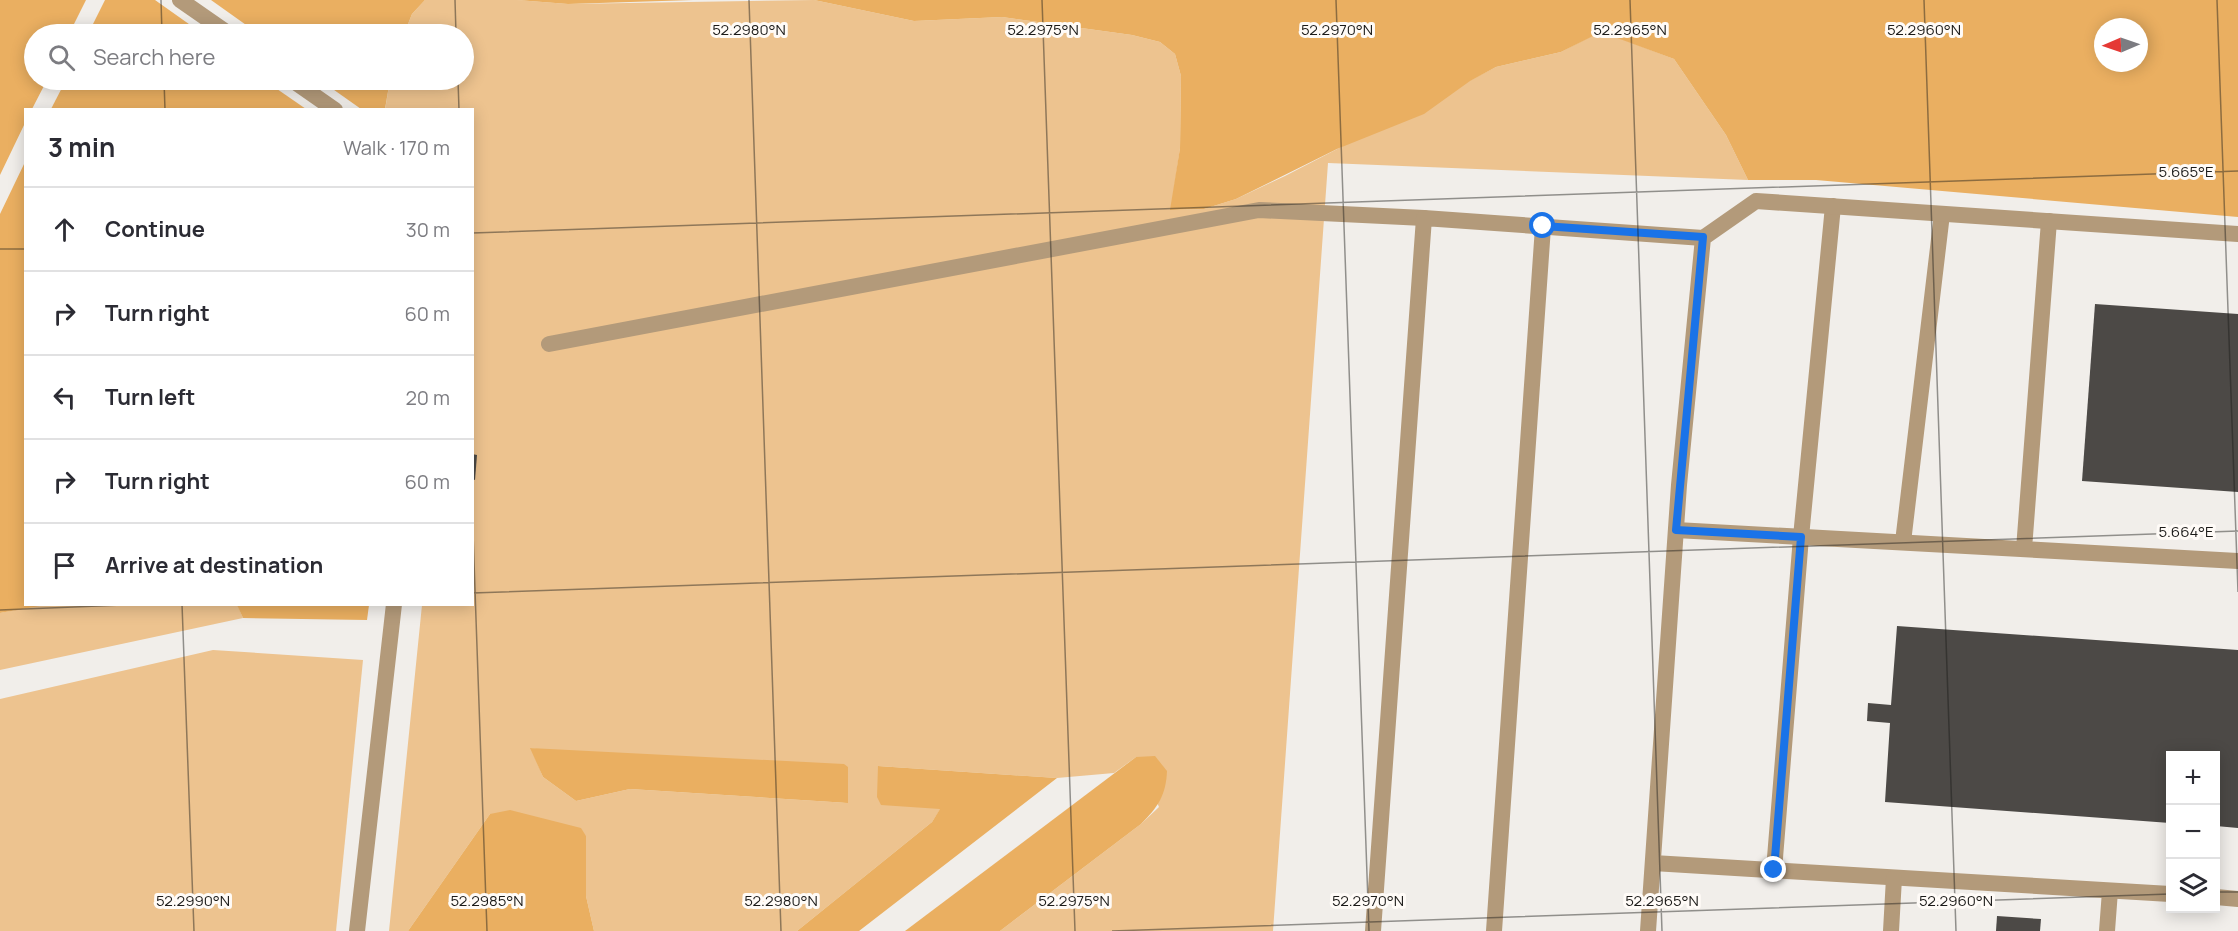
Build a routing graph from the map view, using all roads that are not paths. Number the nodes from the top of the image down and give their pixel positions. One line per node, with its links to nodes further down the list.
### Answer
1 (180, 0): 2 (lane)
2 (215, 24)
3 (306, 90): 4 (lane)
4 (331, 108)
5 (1833, 206): 6 (lane); 11 (lane); 14 (lane)
6 (1942, 214): 8 (lane); 15 (lane)
7 (1424, 218): 9 (lane); 12 (lane); 27 (lane)
8 (2049, 221): 10 (lane); 16 (lane)
9 (1543, 226): 11 (lane); 28 (lane)
10 (2238, 234)
11 (1703, 237): 13 (lane)
12 (549, 344)
13 (1676, 530): 14 (lane); 19 (lane)
14 (1801, 537): 15 (lane); 20 (lane)
15 (1903, 542): 16 (lane)
16 (2024, 549): 17 (lane)
17 (2238, 561)
18 (394, 606): 26 (lane)
19 (1653, 863): 20 (lane); 29 (lane)
20 (1774, 870): 21 (lane)
21 (1894, 878): 22 (lane); 30 (lane)
22 (2110, 891): 23 (lane); 31 (lane)
23 (2166, 894)
24 (2220, 897): 25 (lane)
25 (2238, 899)
26 (357, 931)
27 (1373, 931)
28 (1494, 931)
29 (1648, 931)
30 (1890, 931)
31 (2107, 931)

